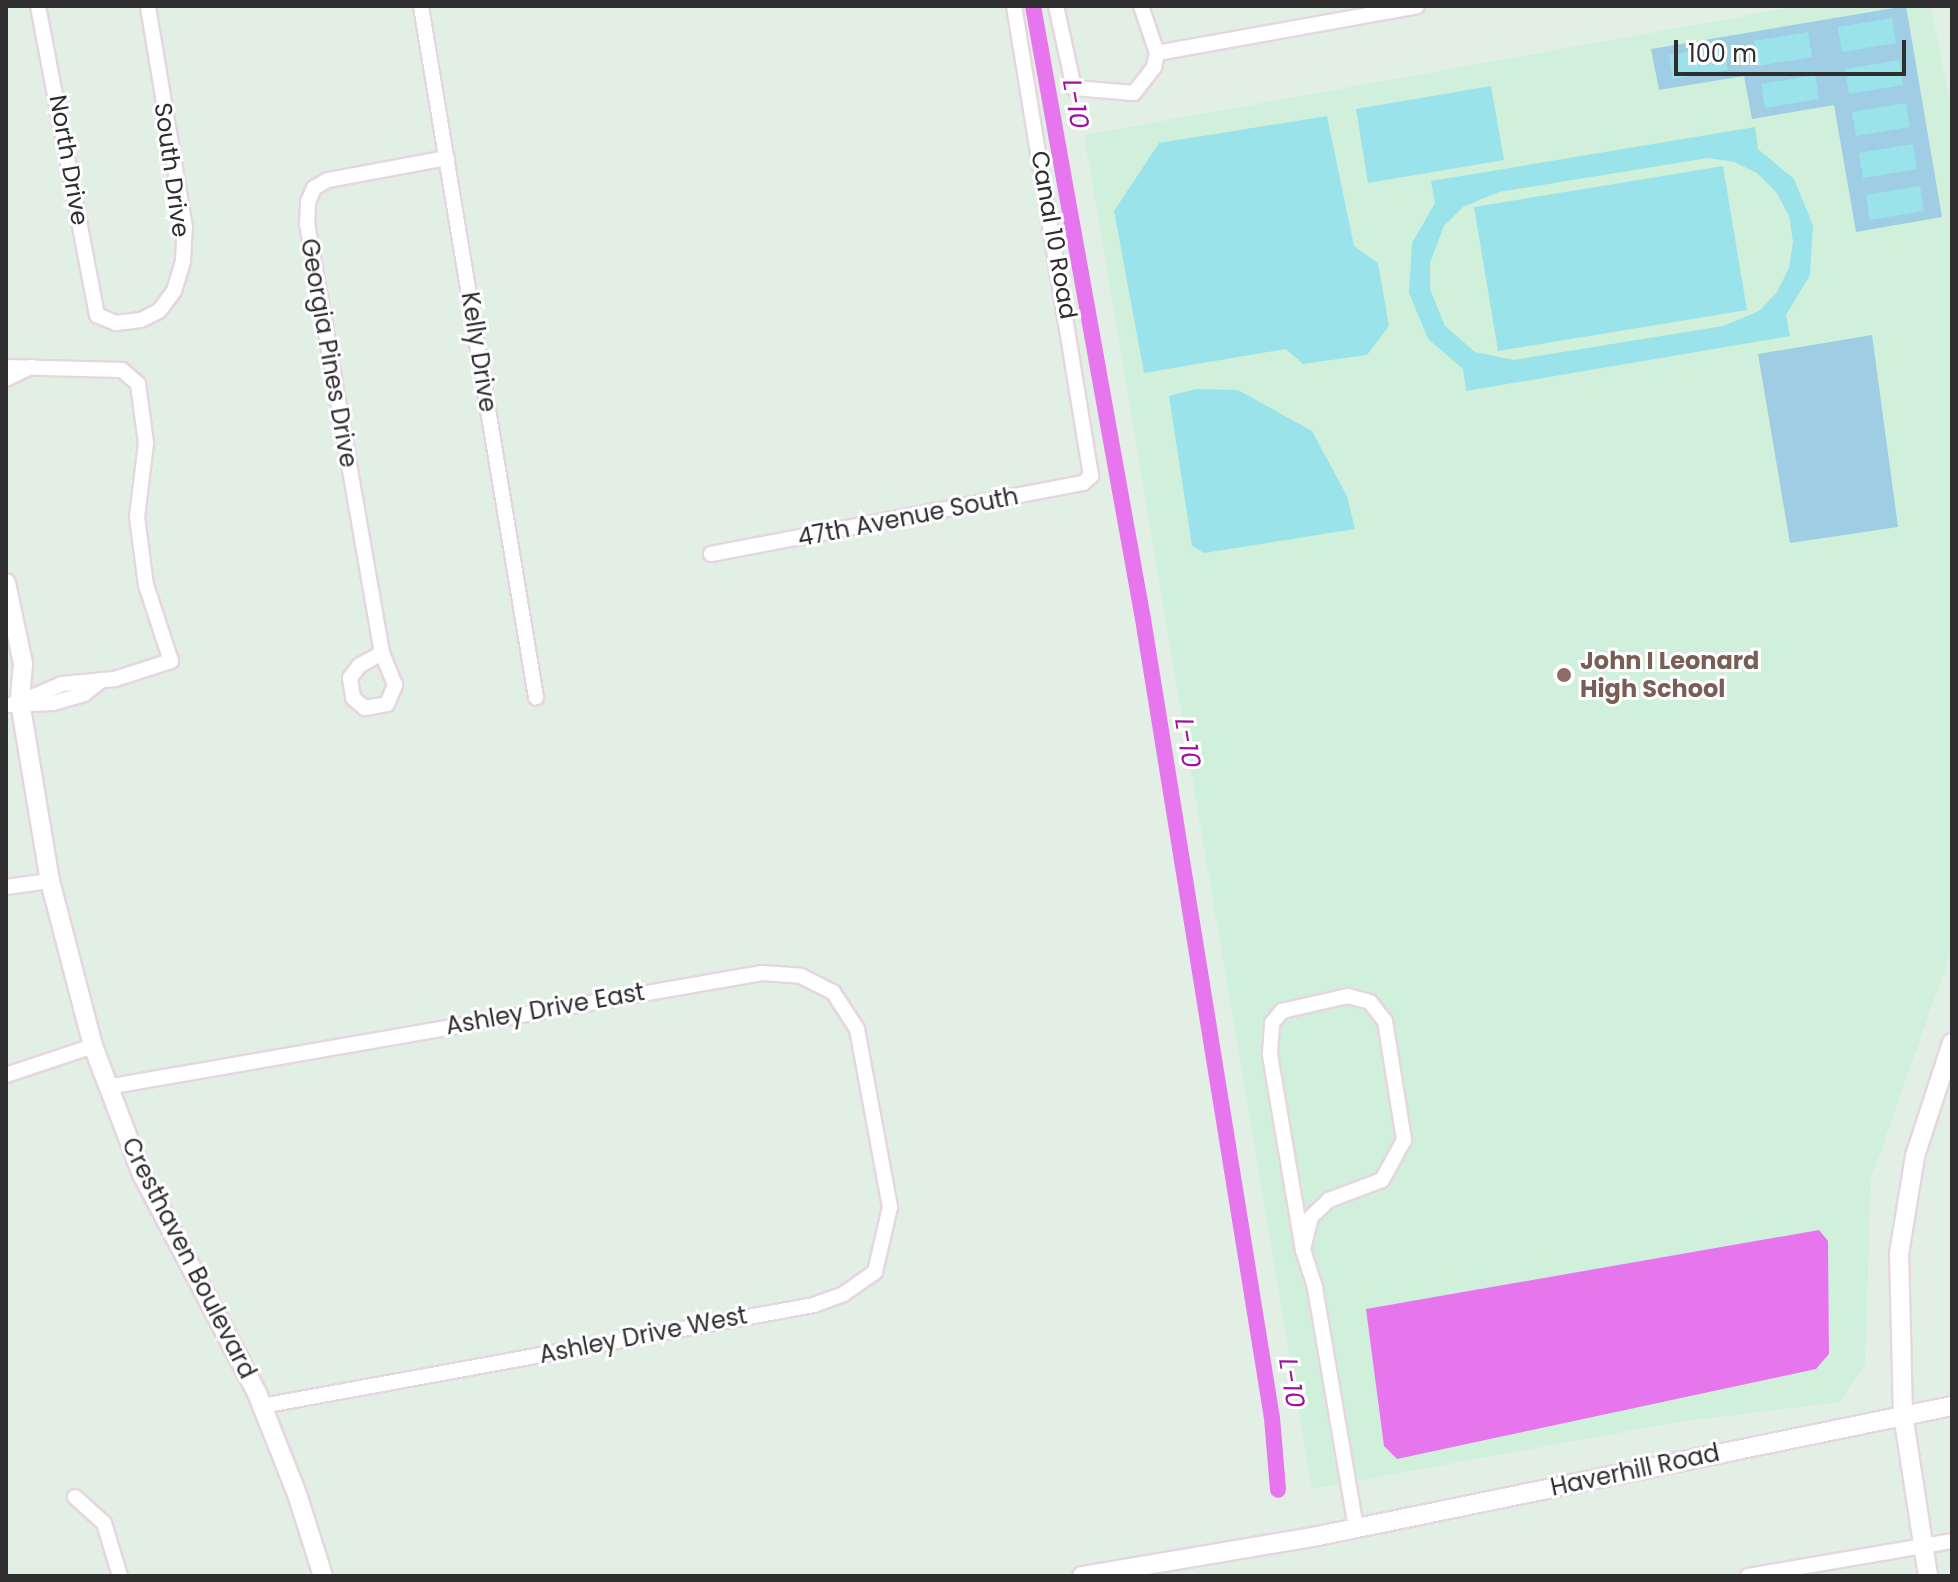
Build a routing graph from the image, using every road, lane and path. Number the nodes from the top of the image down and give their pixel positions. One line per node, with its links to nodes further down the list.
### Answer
1 (38, 6): 10 (street, North Drive)
2 (148, 6): 10 (street, South Drive)
3 (421, 6): 9 (street, Kelly Drive)
4 (1014, 6): 14 (street, Canal 10 Road)
5 (1056, 6): 8 (street)
6 (1141, 6): 8 (street)
7 (1417, 6): 8 (street)
8 (1157, 53)
9 (447, 158): 17 (street, Georgia Pines Drive); 19 (street, Kelly Drive)
10 (97, 315)
11 (32, 366): 12 (street); 13 (street); 20 (street)
12 (6, 367)
13 (6, 379)
14 (1093, 465): 15 (street, 47th Avenue South)
15 (711, 554)
16 (6, 583): 20 (street, Cresthaven Boulevard)
17 (382, 653)
18 (6, 684): 20 (street, Cresthaven Boulevard)
19 (536, 698)
20 (13, 703): 21 (street, Cresthaven Boulevard)
21 (50, 881): 22 (street); 24 (street, Cresthaven Boulevard)
22 (6, 887)
23 (1952, 1043): 31 (street)
24 (93, 1046): 25 (street); 26 (street, Cresthaven Boulevard)
25 (6, 1075)
26 (107, 1087): 27 (street, Ashley Drive East); 29 (street, Cresthaven Boulevard)
27 (879, 1132): 29 (street, Ashley Drive West)
28 (1303, 1250): 28 (street); 33 (street)
29 (262, 1406): 37 (street, Cresthaven Boulevard)
30 (1952, 1406): 31 (street, Haverhill Road)
31 (1903, 1415): 33 (street, Haverhill Road); 35 (street)
32 (75, 1497): 36 (street)
33 (1356, 1528): 38 (street, Haverhill Road)
34 (1952, 1541): 35 (street)
35 (1922, 1546): 39 (street); 40 (street)
36 (120, 1576)
37 (323, 1576)
38 (1082, 1576)
39 (1748, 1576)
40 (1928, 1576)

